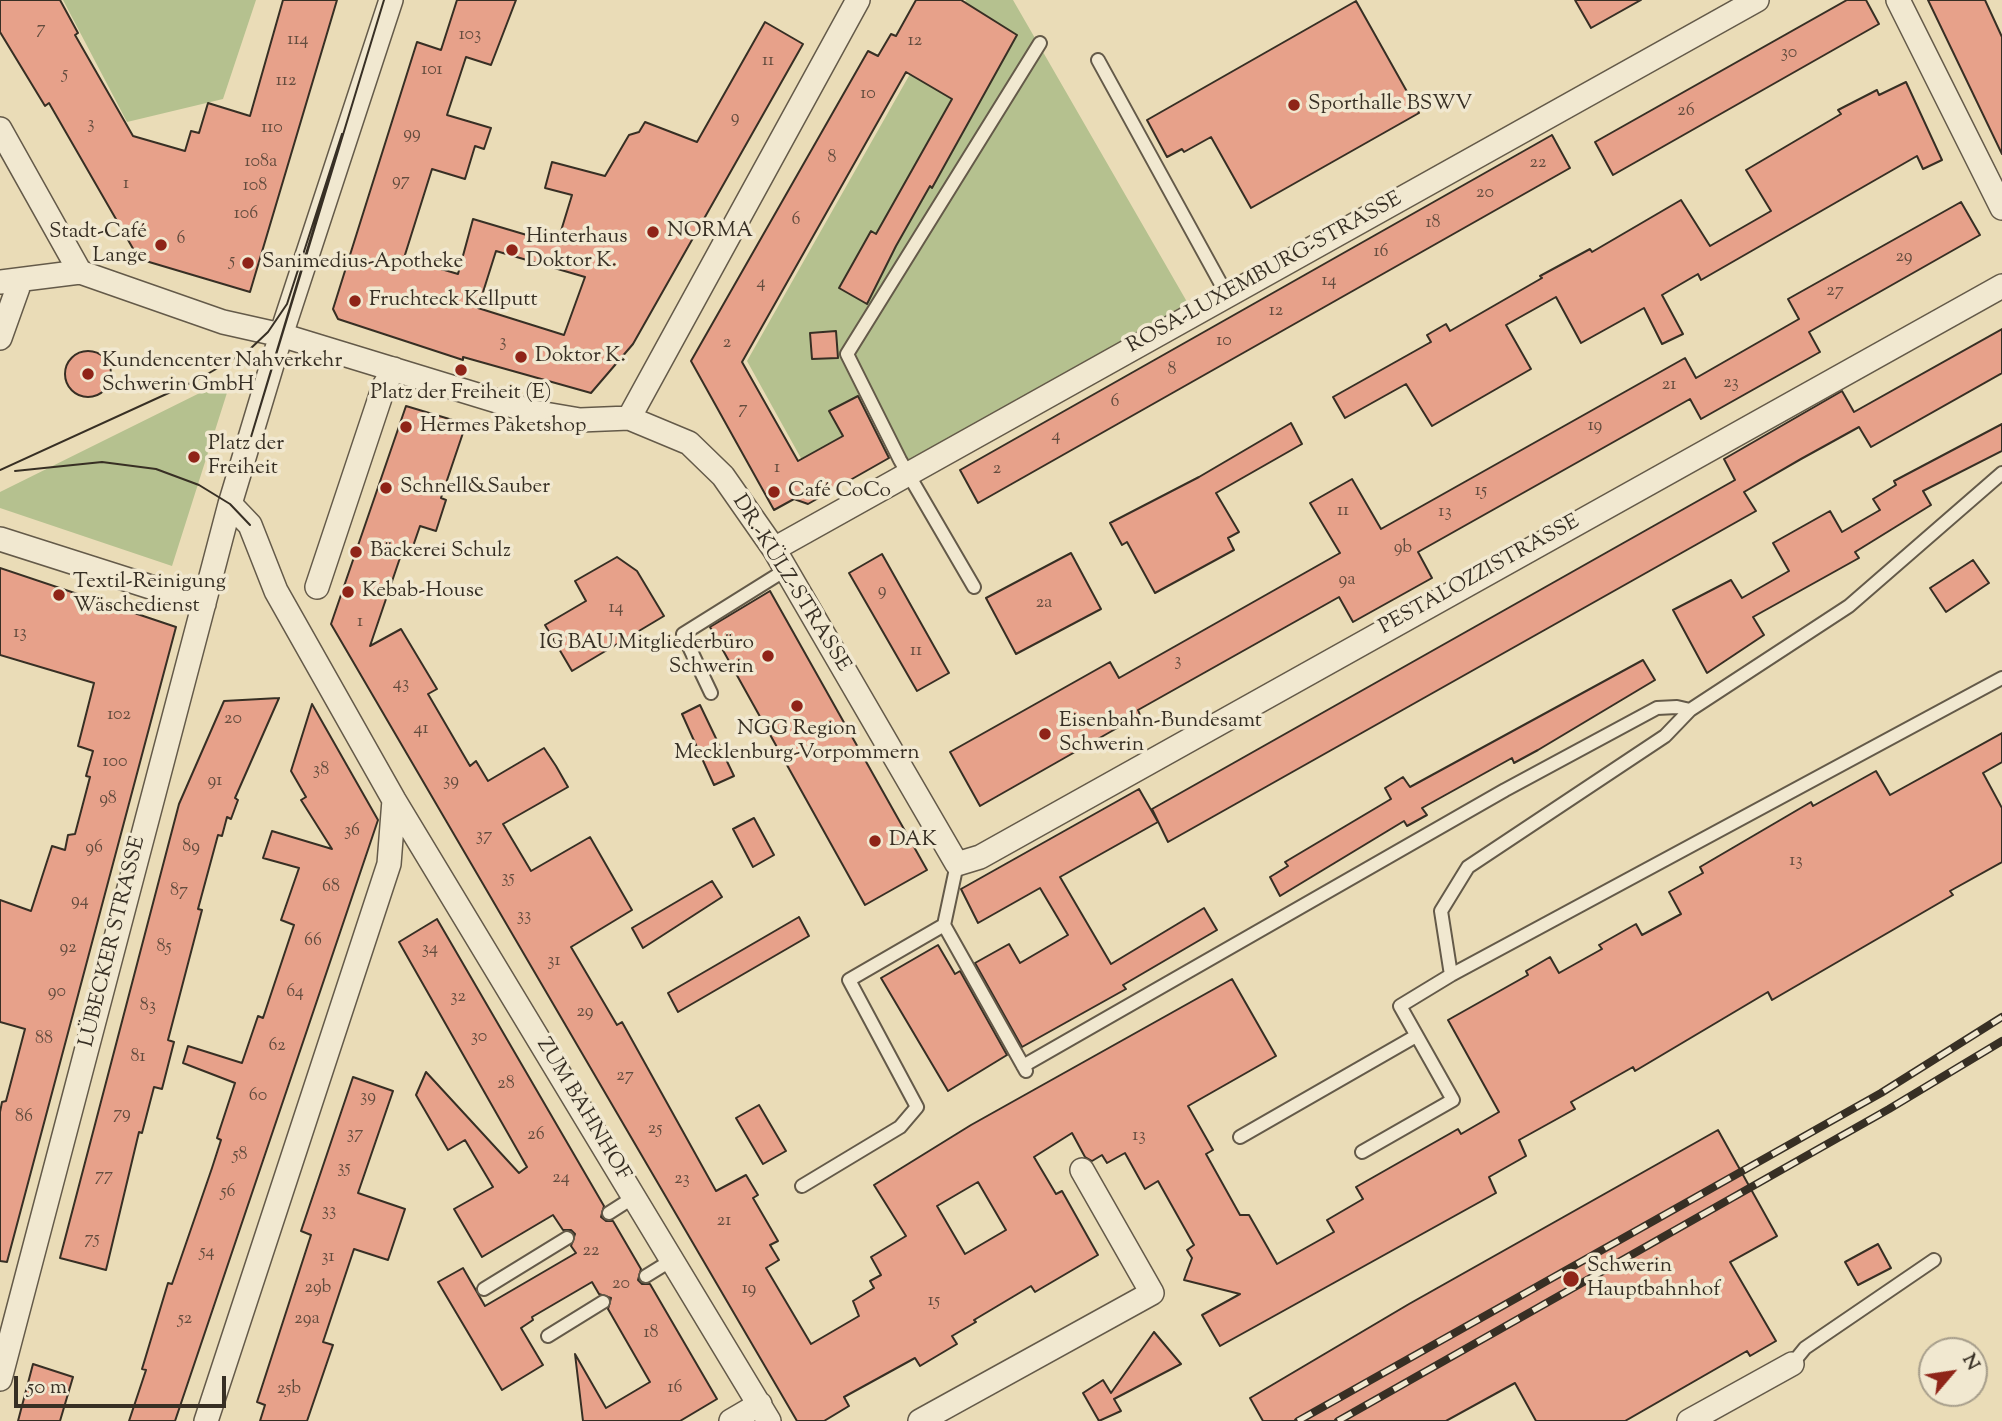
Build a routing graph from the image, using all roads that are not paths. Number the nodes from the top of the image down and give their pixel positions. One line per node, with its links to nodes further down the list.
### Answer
1 (391, 0): 13 (street, LÜBECKER STRASSE)
2 (858, 0): 16 (street)
3 (1757, 0): 12 (street, ROSA-LUXEMBURG-STRASSE)
4 (1898, 0): 8 (street)
5 (1040, 43): 18 (lane)
6 (1098, 61): 12 (lane)
7 (0, 129): 9 (street)
8 (2002, 208)
9 (80, 272): 10 (street); 13 (street)
10 (10, 282): 14 (street)
11 (2002, 286): 30 (street, PESTALOZZISTRASSE)
12 (1227, 295): 18 (street, ROSA-LUXEMBURG-STRASSE)
13 (281, 335): 15 (street, DR.-KÜLZ-STRASSE); 19 (street, LÜBECKER STRASSE)
14 (0, 338)
15 (394, 369): 16 (street, DR.-KÜLZ-STRASSE); 23 (street)
16 (629, 418): 21 (street, DR.-KÜLZ-STRASSE)
17 (2002, 472): 28 (lane)
18 (908, 474): 21 (street, ROSA-LUXEMBURG-STRASSE); 24 (lane)
19 (230, 504): 25 (street, LÜBECKER STRASSE); 29 (street, ZUM BAHNHOF)
20 (0, 539): 25 (street)
21 (774, 549): 22 (street, DR.-KÜLZ-STRASSE)
22 (786, 569): 27 (lane); 30 (street, DR.-KÜLZ-STRASSE)
23 (317, 587)
24 (974, 587)
25 (204, 604): 48 (street, LÜBECKER STRASSE)
26 (2002, 678): 32 (lane)
27 (711, 693)
28 (1690, 710): 31 (lane); 32 (lane)
29 (394, 800): 38 (street, ZUM BAHNHOF); 50 (street)
30 (957, 864): 31 (lane)
31 (944, 925): 37 (lane)
32 (1451, 975): 33 (lane)
33 (1416, 1036): 34 (lane); 35 (lane)
34 (1240, 1137)
35 (1362, 1152)
36 (1082, 1170): 52 (street)
37 (802, 1186)
38 (634, 1197): 39 (lane); 41 (street, ZUM BAHNHOF)
39 (609, 1213)
40 (567, 1238): 44 (lane)
41 (672, 1260): 43 (lane); 49 (street, ZUM BAHNHOF)
42 (1934, 1260): 47 (lane)
43 (646, 1276)
44 (484, 1289)
45 (603, 1302): 46 (lane)
46 (548, 1336)
47 (1792, 1364): 53 (street)
48 (0, 1379)
49 (764, 1413): 51 (street)
50 (206, 1421)
51 (731, 1421)
52 (920, 1421)
53 (1689, 1421)

